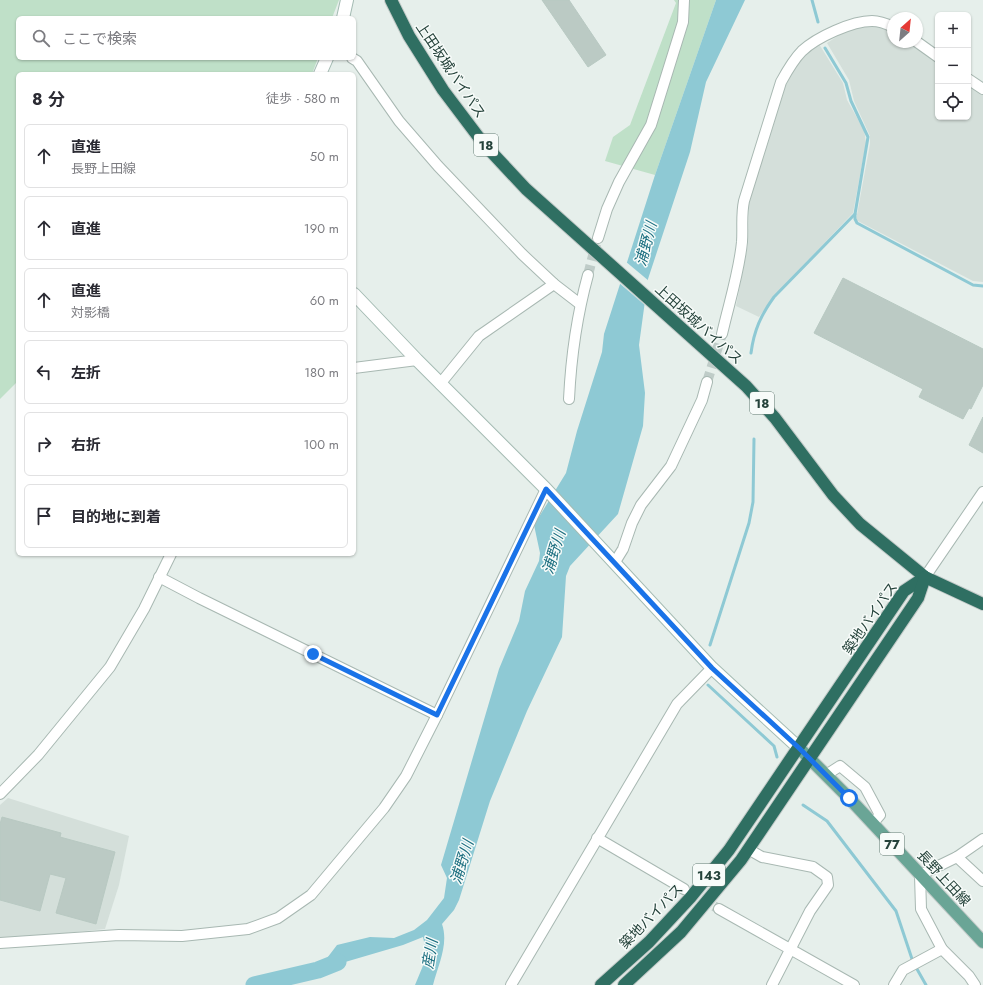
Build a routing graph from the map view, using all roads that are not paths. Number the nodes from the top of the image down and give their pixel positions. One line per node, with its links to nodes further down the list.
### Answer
1 (348, 0): 4 (street)
2 (391, 0): 29 (highway, 上田坂城バイパス / 18)
3 (684, 0): 13 (street)
4 (344, 16)
5 (887, 26): 18 (street)
6 (923, 46): 7 (street)
7 (935, 55)
8 (326, 60): 10 (street)
9 (355, 60): 15 (street)
10 (321, 72)
11 (971, 81): 12 (street)
12 (983, 90)
13 (598, 238)
14 (588, 275): 17 (street)
15 (554, 284): 17 (street); 22 (street)
16 (356, 296): 19 (street)
17 (580, 304): 23 (street)
18 (722, 334)
19 (417, 360): 20 (street); 22 (street)
20 (356, 368)
21 (707, 382): 27 (street)
22 (440, 384): 24 (street)
23 (569, 399)
24 (547, 491): 27 (street); 32 (street)
25 (983, 492): 29 (street)
26 (170, 556): 28 (street)
27 (615, 562): 31 (street)
28 (159, 577): 32 (street); 36 (street)
29 (925, 577): 30 (highway, 上田坂城バイパス / 18); 33 (highway, 築地バイパス / 143); 34 (highway, 築地バイパス / 143)
30 (983, 604)
31 (712, 668): 33 (street); 38 (street)
32 (437, 715): 47 (street)
33 (799, 748): 34 (main road, 長野上田線 / 77); 51 (highway, 築地バイパス / 143)
34 (810, 759): 35 (main road, 長野上田線 / 77); 40 (highway, 築地バイパス / 143)
35 (826, 775): 37 (main road, 長野上田線 / 77); 37 (street)
36 (0, 794)
37 (873, 824): 42 (main road, 長野上田線 / 77)
38 (597, 838): 44 (street); 50 (street)
39 (983, 839): 41 (street)
40 (748, 849): 49 (street); 52 (highway, 築地バイパス / 143)
41 (957, 856): 42 (street); 43 (street)
42 (920, 875): 46 (main road, 長野上田線 / 77); 48 (street)
43 (983, 880)
44 (684, 889)
45 (719, 909): 49 (street)
46 (983, 942)
47 (0, 943)
48 (942, 949): 55 (street); 56 (street)
49 (791, 950): 53 (street); 54 (street)
50 (511, 985)
51 (601, 985)
52 (624, 985)
53 (772, 985)
54 (854, 985)
55 (894, 985)
56 (975, 985)

